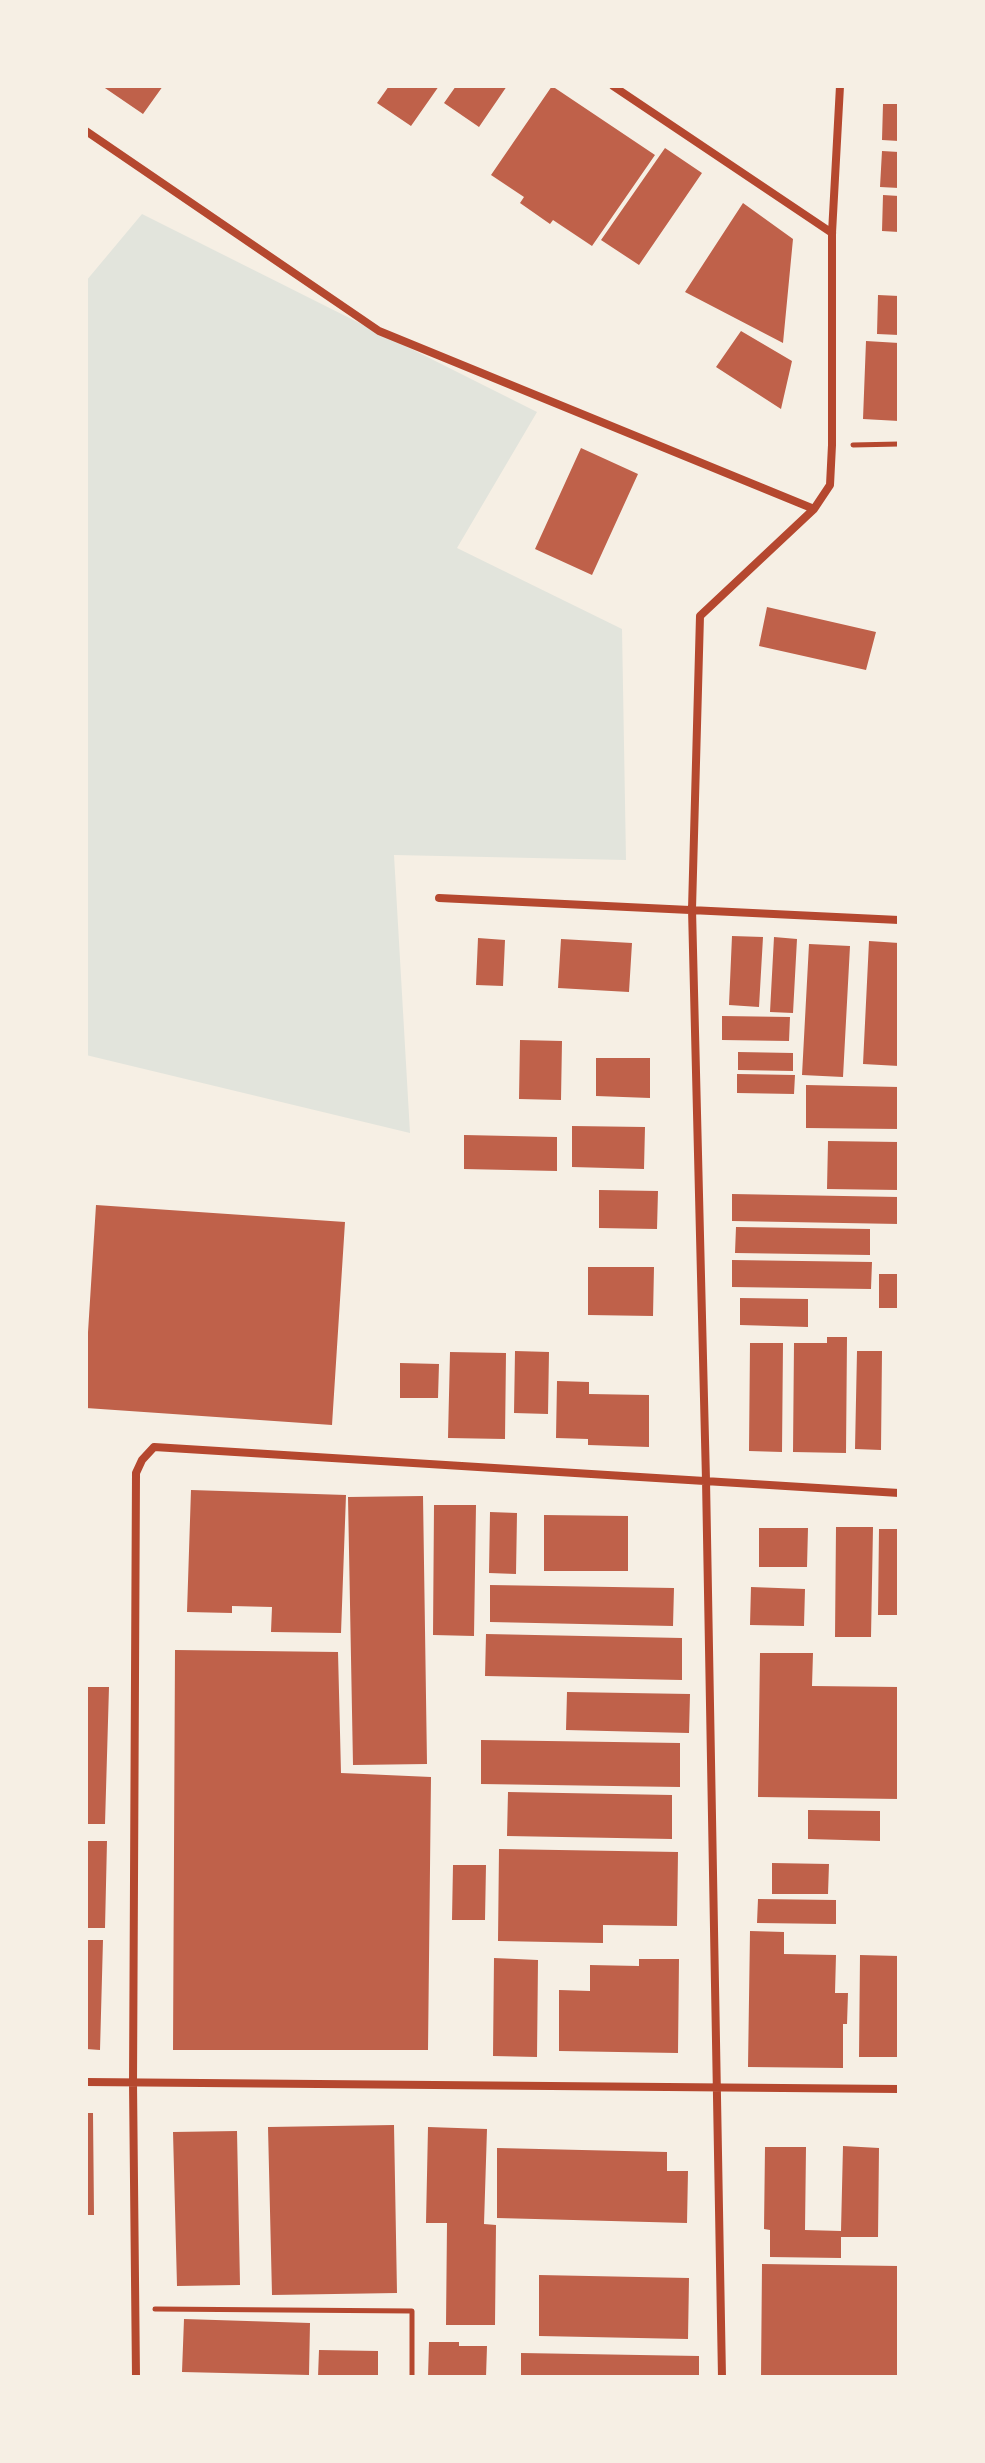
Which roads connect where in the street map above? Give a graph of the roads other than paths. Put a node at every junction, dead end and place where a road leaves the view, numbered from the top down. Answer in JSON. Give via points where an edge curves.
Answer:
{"nodes":[{"id":1,"x":613,"y":86,"type":"edge"},
{"id":2,"x":840,"y":86,"type":"edge"},
{"id":3,"x":86,"y":131,"type":"edge"},
{"id":4,"x":832,"y":233,"type":"junction"},
{"id":5,"x":814,"y":509,"type":"junction"},
{"id":6,"x":439,"y":898,"type":"dead end"},
{"id":7,"x":692,"y":909,"type":"junction"},
{"id":8,"x":899,"y":920,"type":"edge"},
{"id":9,"x":706,"y":1480,"type":"junction"},
{"id":10,"x":899,"y":1493,"type":"edge"},
{"id":11,"x":86,"y":2082,"type":"edge"},
{"id":12,"x":133,"y":2083,"type":"junction"},
{"id":13,"x":716,"y":2087,"type":"junction"},
{"id":14,"x":899,"y":2089,"type":"edge"},
{"id":15,"x":136,"y":2377,"type":"edge"},
{"id":16,"x":722,"y":2377,"type":"edge"}],
"edges":[{"from":1,"to":4,"type":"street"},
{"from":2,"to":4,"type":"street"},
{"from":3,"to":5,"type":"street","via":[[379,331]]},
{"from":4,"to":5,"type":"street","via":[[830,485]]},
{"from":5,"to":7,"type":"street","via":[[700,616]]},
{"from":6,"to":7,"type":"street"},
{"from":7,"to":8,"type":"street"},
{"from":7,"to":9,"type":"street"},
{"from":9,"to":10,"type":"street"},
{"from":9,"to":12,"type":"street","via":[[154,1447],[136,1473]]},
{"from":9,"to":13,"type":"street"},
{"from":11,"to":12,"type":"street"},
{"from":12,"to":13,"type":"street"},
{"from":12,"to":15,"type":"street"},
{"from":13,"to":14,"type":"street"},
{"from":13,"to":16,"type":"street"}]}
